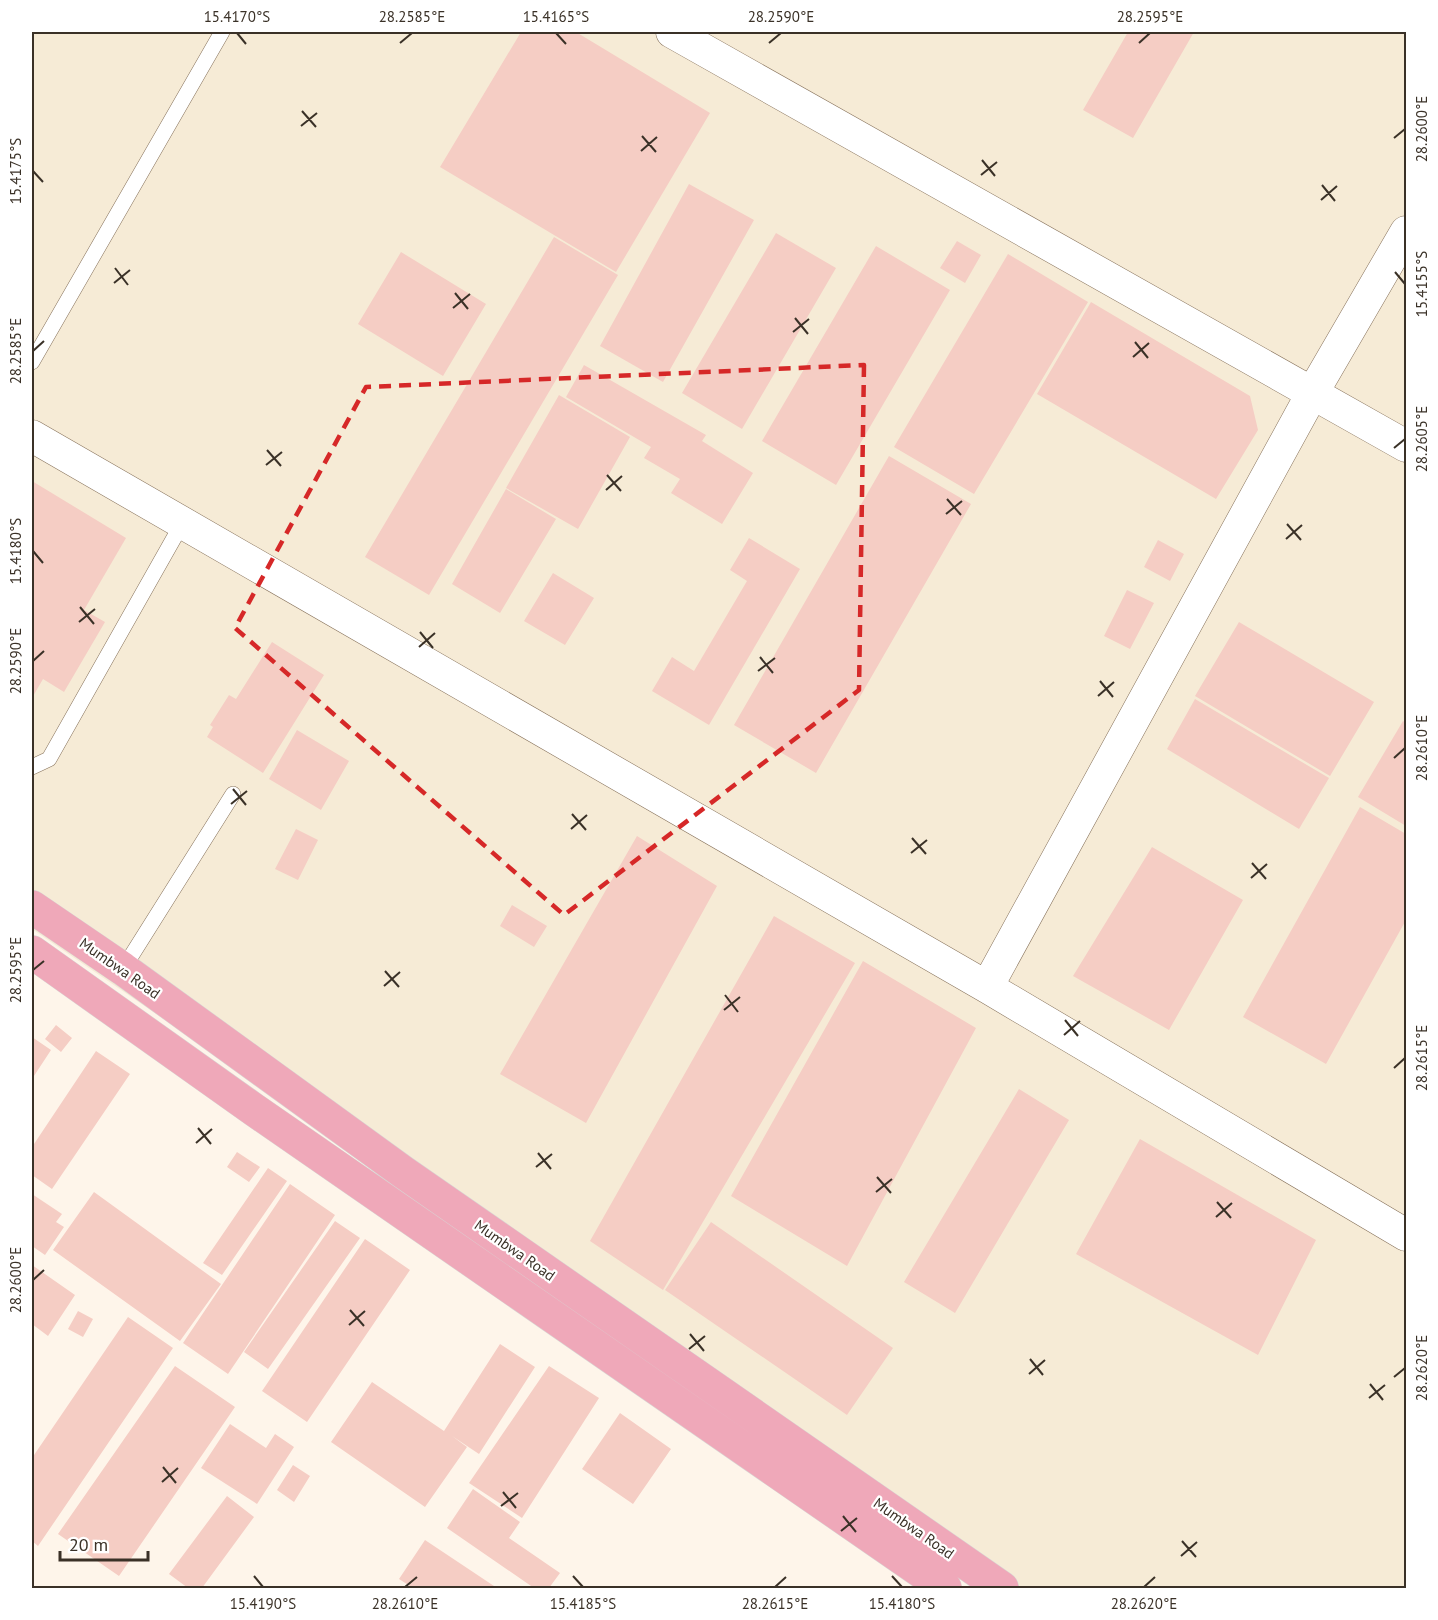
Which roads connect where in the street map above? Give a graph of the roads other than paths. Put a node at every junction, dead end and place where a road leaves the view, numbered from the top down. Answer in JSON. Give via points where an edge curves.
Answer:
{"nodes":[{"id":1,"x":222,"y":32,"type":"edge"},
{"id":2,"x":672,"y":32,"type":"edge"},
{"id":3,"x":1407,"y":232,"type":"edge"},
{"id":4,"x":32,"y":363,"type":"edge"},
{"id":5,"x":1313,"y":392,"type":"junction"},
{"id":6,"x":32,"y":436,"type":"edge"},
{"id":7,"x":1407,"y":446,"type":"edge"},
{"id":8,"x":183,"y":522,"type":"junction"},
{"id":9,"x":32,"y":767,"type":"edge"},
{"id":10,"x":233,"y":794,"type":"dead end"},
{"id":11,"x":32,"y":907,"type":"edge"},
{"id":12,"x":32,"y":952,"type":"edge"},
{"id":13,"x":123,"y":969,"type":"junction"},
{"id":14,"x":987,"y":987,"type":"junction"},
{"id":15,"x":1407,"y":1235,"type":"edge"},
{"id":16,"x":945,"y":1588,"type":"edge"},
{"id":17,"x":1002,"y":1588,"type":"edge"}],
"edges":[{"from":1,"to":4,"type":"lane"},
{"from":2,"to":5,"type":"street"},
{"from":3,"to":5,"type":"street"},
{"from":5,"to":7,"type":"street"},
{"from":5,"to":14,"type":"street"},
{"from":6,"to":8,"type":"street"},
{"from":8,"to":9,"type":"lane","via":[[49,759]]},
{"from":8,"to":14,"type":"street"},
{"from":10,"to":13,"type":"lane"},
{"from":11,"to":13,"type":"main road","name":"Mumbwa Road"},
{"from":12,"to":16,"type":"main road","via":[[262,1116]]},
{"from":13,"to":17,"type":"main road","name":"Mumbwa Road","via":[[403,1172]]},
{"from":14,"to":15,"type":"street"}]}
